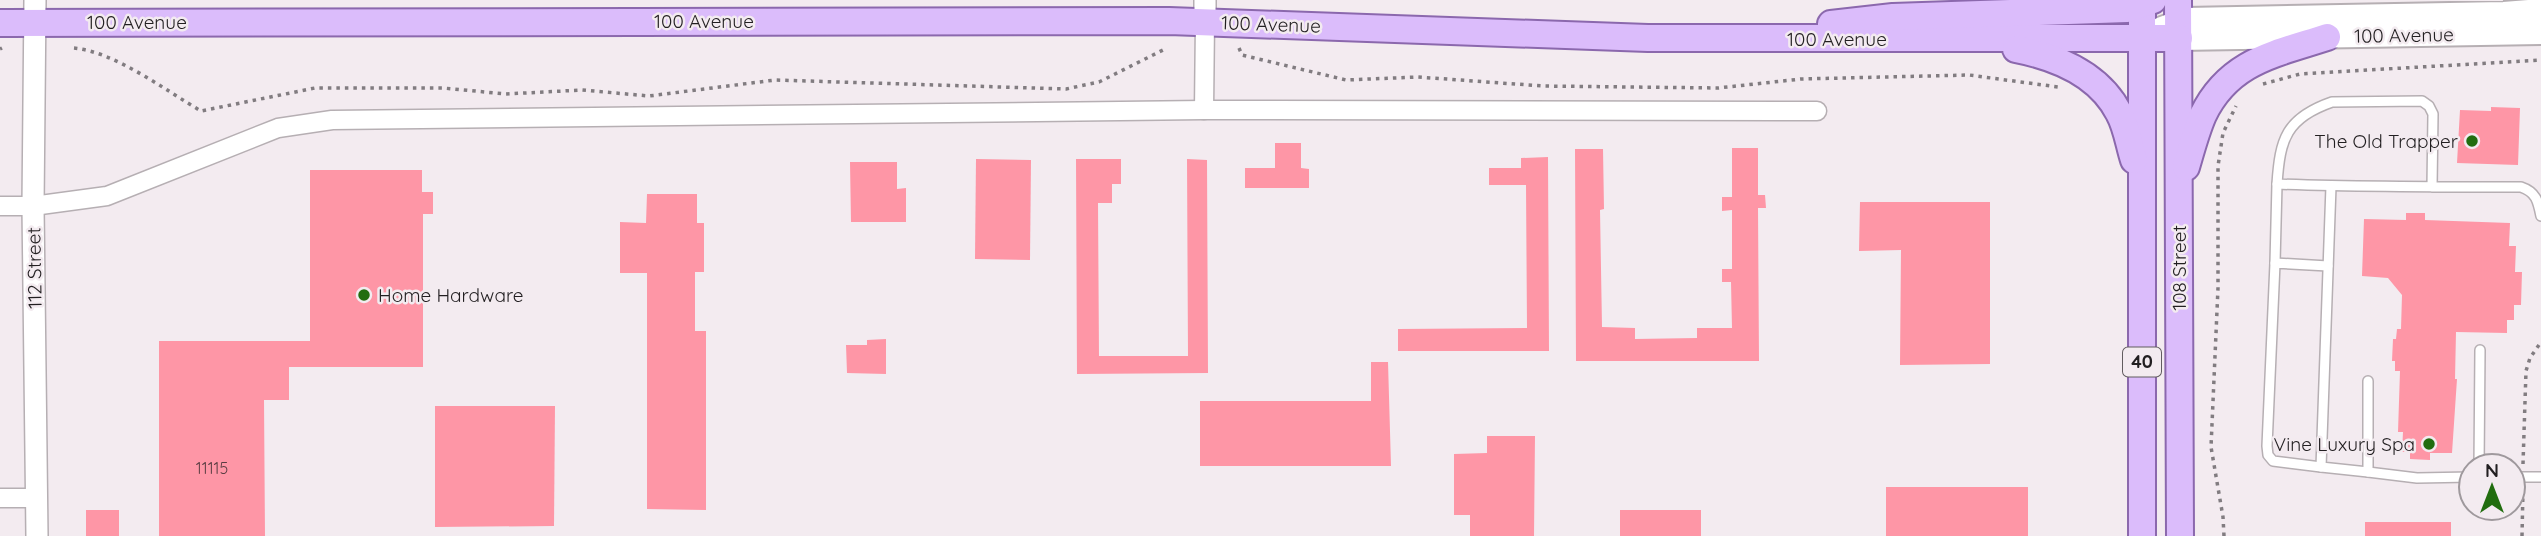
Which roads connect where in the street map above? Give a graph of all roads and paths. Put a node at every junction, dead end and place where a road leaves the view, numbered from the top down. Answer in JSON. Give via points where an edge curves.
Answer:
{"nodes":[{"id":1,"x":2146,"y":2,"type":"edge"},
{"id":2,"x":1205,"y":10,"type":"edge"},
{"id":3,"x":35,"y":11,"type":"edge"},
{"id":4,"x":2541,"y":11,"type":"edge"},
{"id":5,"x":2179,"y":20,"type":"edge"},
{"id":6,"x":2541,"y":32,"type":"edge"},
{"id":7,"x":2327,"y":37,"type":"junction"},
{"id":8,"x":1648,"y":38,"type":"junction"},
{"id":9,"x":1960,"y":39,"type":"junction"},
{"id":10,"x":2142,"y":39,"type":"junction"},
{"id":11,"x":1,"y":40,"type":"edge"},
{"id":12,"x":74,"y":48,"type":"dead end"},
{"id":13,"x":1239,"y":48,"type":"dead end"},
{"id":14,"x":1163,"y":50,"type":"dead end"},
{"id":15,"x":2541,"y":60,"type":"edge"},
{"id":16,"x":2234,"y":86,"type":"junction"},
{"id":17,"x":2067,"y":88,"type":"dead end"},
{"id":18,"x":1204,"y":110,"type":"junction"},
{"id":19,"x":1817,"y":111,"type":"dead end"},
{"id":20,"x":2277,"y":184,"type":"junction"},
{"id":21,"x":2331,"y":186,"type":"junction"},
{"id":22,"x":2432,"y":187,"type":"junction"},
{"id":23,"x":2142,"y":188,"type":"junction"},
{"id":24,"x":2179,"y":188,"type":"junction"},
{"id":25,"x":0,"y":206,"type":"edge"},
{"id":26,"x":33,"y":206,"type":"junction"},
{"id":27,"x":2541,"y":216,"type":"edge"},
{"id":28,"x":2275,"y":263,"type":"junction"},
{"id":29,"x":2328,"y":266,"type":"junction"},
{"id":30,"x":2541,"y":342,"type":"edge"},
{"id":31,"x":2480,"y":350,"type":"dead end"},
{"id":32,"x":2368,"y":381,"type":"dead end"},
{"id":33,"x":2479,"y":452,"type":"edge"},
{"id":34,"x":2520,"y":452,"type":"edge"},
{"id":35,"x":2321,"y":467,"type":"junction"},
{"id":36,"x":2368,"y":472,"type":"junction"},
{"id":37,"x":2457,"y":477,"type":"edge"},
{"id":38,"x":0,"y":498,"type":"edge"},
{"id":39,"x":37,"y":498,"type":"junction"},
{"id":40,"x":37,"y":536,"type":"edge"},
{"id":41,"x":2142,"y":536,"type":"edge"},
{"id":42,"x":2180,"y":536,"type":"edge"},
{"id":43,"x":2224,"y":536,"type":"edge"}],
"edges":[{"from":1,"to":8,"type":"main road","via":[[2127,9],[1893,18]]},
{"from":1,"to":10,"type":"main road","name":"108 Street","number":"40"},
{"from":2,"to":3,"type":"main road","name":"100 Avenue"},
{"from":2,"to":8,"type":"main road","name":"100 Avenue"},
{"from":2,"to":18,"type":"street"},
{"from":3,"to":11,"type":"main road","name":"100 Avenue"},
{"from":3,"to":26,"type":"street","name":"112 Street"},
{"from":4,"to":5,"type":"main road"},
{"from":5,"to":7,"type":"main road","name":"100 Avenue"},
{"from":5,"to":10,"type":"main road","name":"100 Avenue"},
{"from":5,"to":24,"type":"main road","name":"108 Street","number":"40"},
{"from":6,"to":7,"type":"main road","name":"100 Avenue"},
{"from":7,"to":16,"type":"main road","via":[[2251,63]]},
{"from":8,"to":9,"type":"main road","name":"100 Avenue"},
{"from":9,"to":10,"type":"main road","name":"100 Avenue"},
{"from":9,"to":23,"type":"main road","via":[[2046,55],[2089,77],[2120,114]]},
{"from":10,"to":23,"type":"main road","name":"108 Street","number":"40"},
{"from":12,"to":14,"type":"path","via":[[94,50],[113,59],[201,111],[315,88],[443,88],[506,94],[582,90],[649,96],[775,80],[1066,89],[1099,82]]},
{"from":13,"to":17,"type":"path","via":[[1242,55],[1346,80],[1418,77],[1543,86],[1718,88],[1801,79],[1969,75]]},
{"from":15,"to":16,"type":"path","via":[[2300,74]]},
{"from":16,"to":24,"type":"main road","via":[[2203,117]]},
{"from":16,"to":43,"type":"path","via":[[2217,166],[2218,288],[2211,447]]},
{"from":18,"to":19,"type":"street"},
{"from":18,"to":26,"type":"street","via":[[332,120],[278,128],[107,196]]},
{"from":20,"to":21,"type":"lane"},
{"from":20,"to":22,"type":"lane","via":[[2283,141],[2291,125],[2304,115],[2333,102],[2422,101],[2434,114]]},
{"from":20,"to":28,"type":"lane"},
{"from":21,"to":22,"type":"lane"},
{"from":21,"to":29,"type":"lane"},
{"from":22,"to":27,"type":"lane","via":[[2521,187],[2538,199]]},
{"from":23,"to":41,"type":"main road","name":"108 Street","number":"40"},
{"from":24,"to":42,"type":"main road","name":"108 Street","number":"40"},
{"from":25,"to":26,"type":"street"},
{"from":26,"to":39,"type":"street","name":"112 Street"},
{"from":28,"to":29,"type":"lane"},
{"from":28,"to":35,"type":"lane","via":[[2268,455],[2282,464]]},
{"from":29,"to":35,"type":"lane"},
{"from":30,"to":34,"type":"path","via":[[2526,371]]},
{"from":31,"to":33,"type":"lane"},
{"from":32,"to":36,"type":"lane"},
{"from":35,"to":36,"type":"lane"},
{"from":36,"to":37,"type":"lane"},
{"from":38,"to":39,"type":"street"},
{"from":39,"to":40,"type":"street","name":"112 Street"}]}
